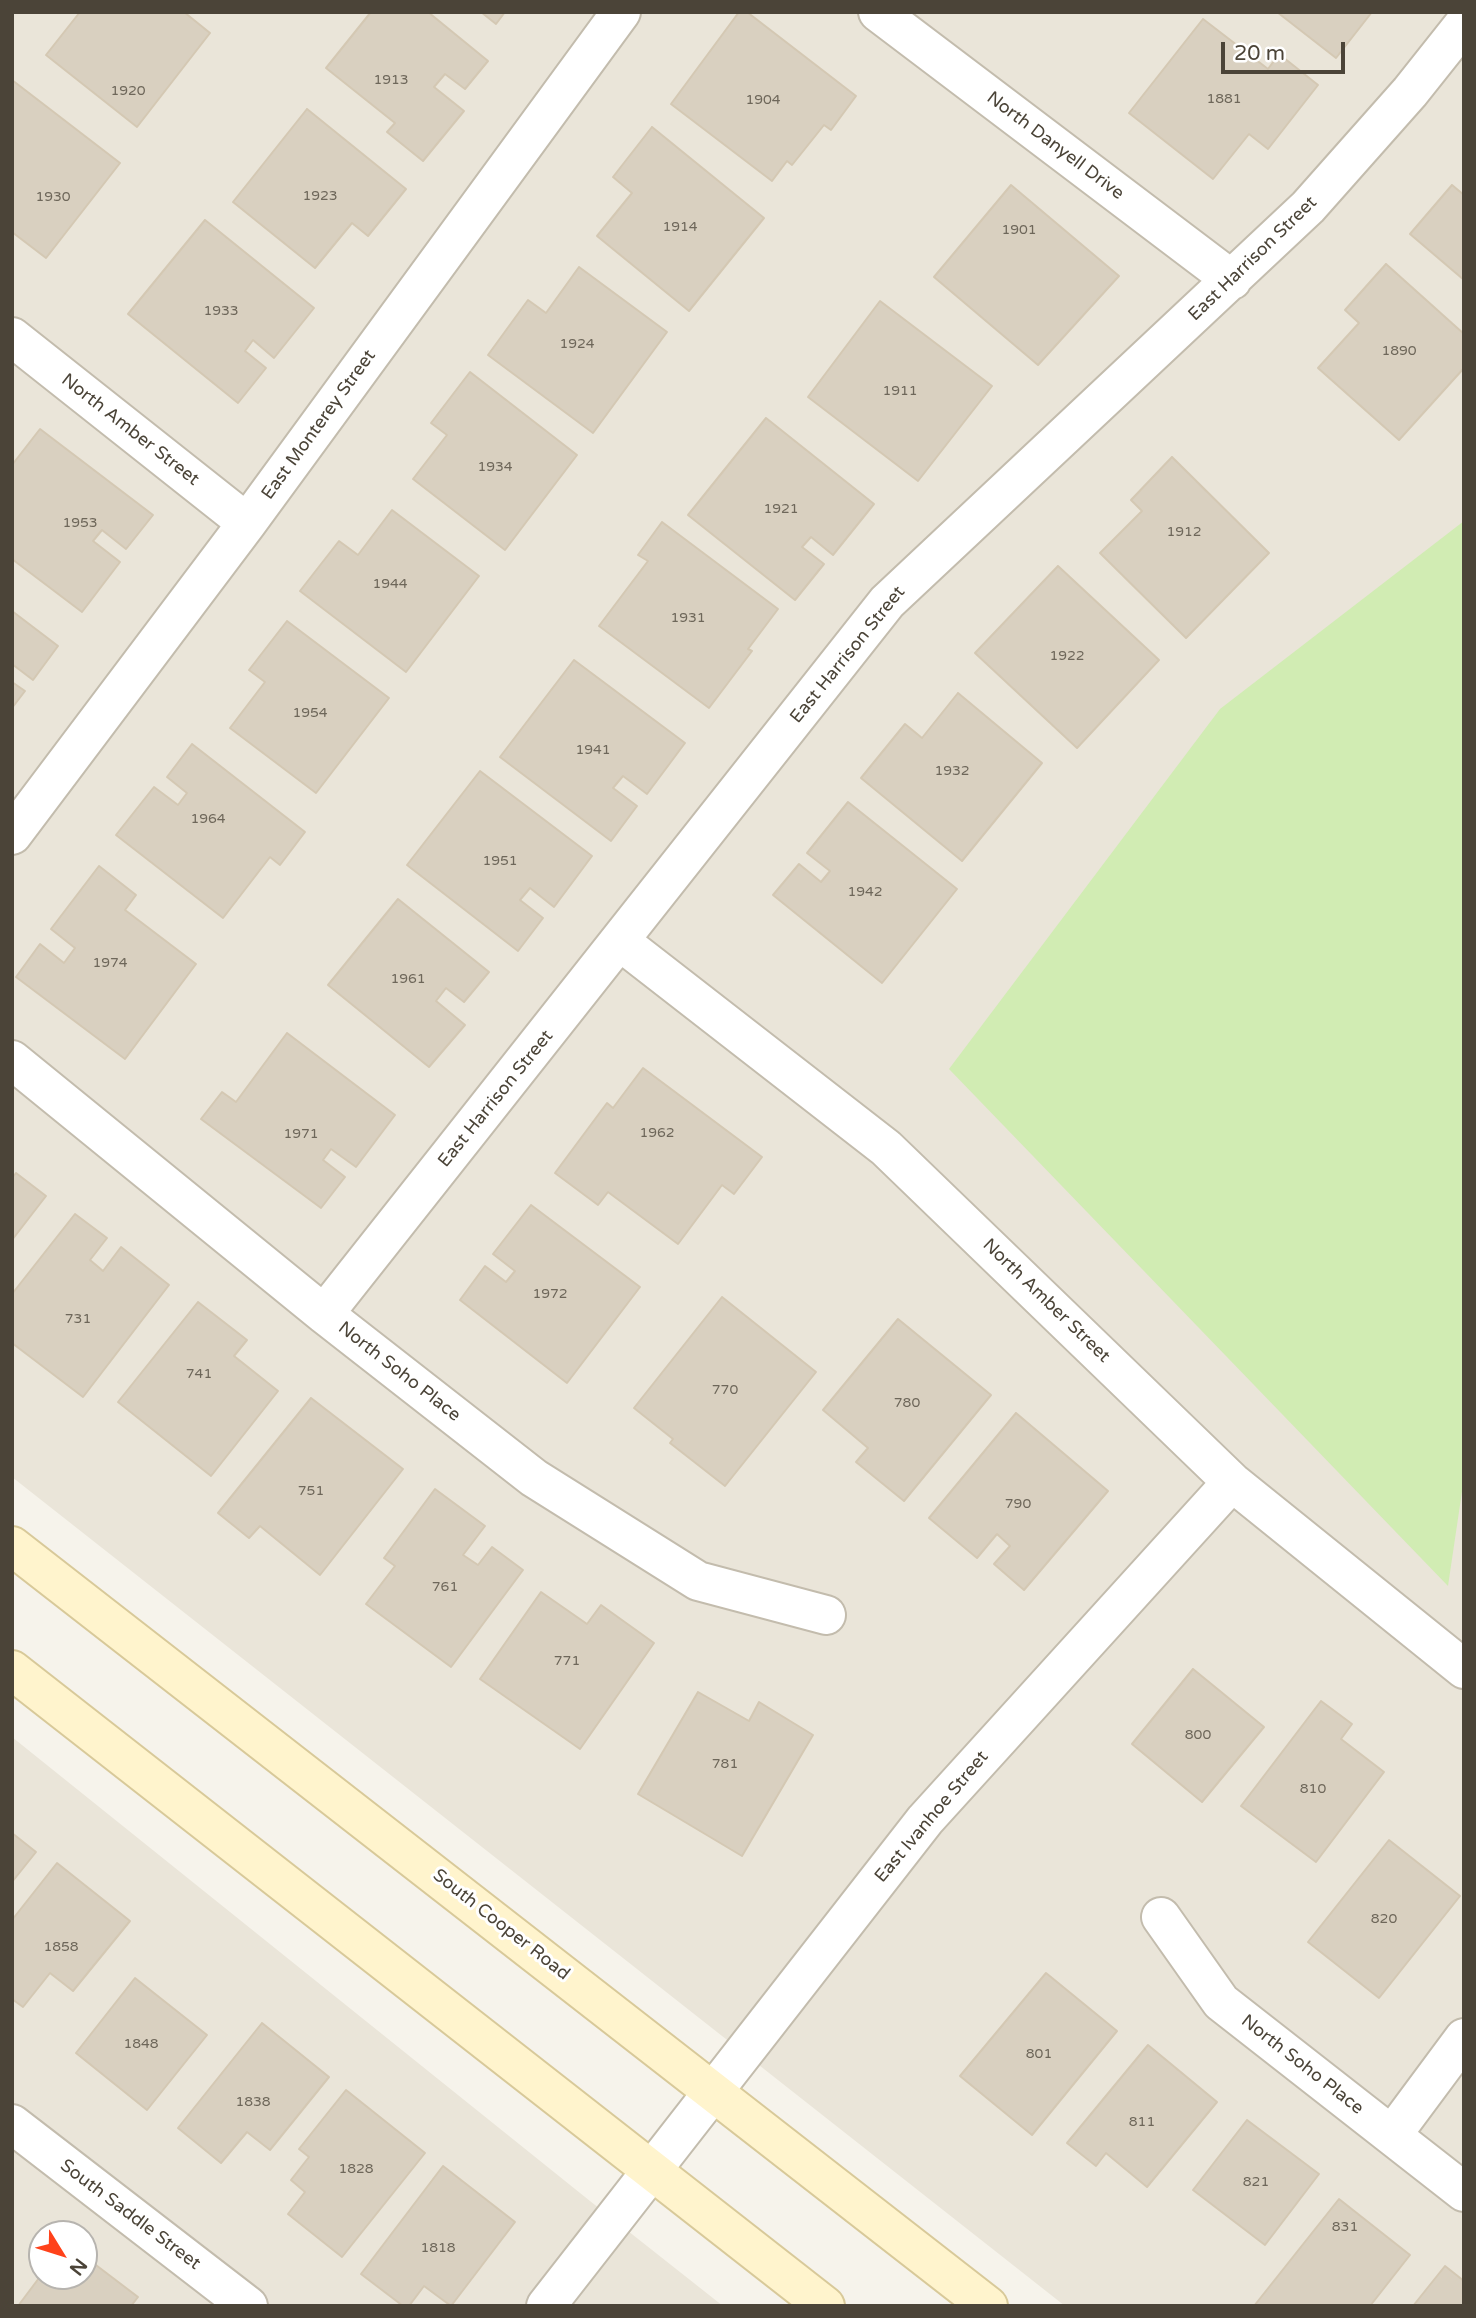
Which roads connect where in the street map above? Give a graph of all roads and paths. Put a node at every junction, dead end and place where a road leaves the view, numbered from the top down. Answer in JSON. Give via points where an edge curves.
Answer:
{"nodes":[{"id":1,"x":621,"y":12,"type":"edge"},
{"id":2,"x":878,"y":12,"type":"edge"},
{"id":3,"x":1464,"y":24,"type":"edge"},
{"id":4,"x":1232,"y":280,"type":"junction"},
{"id":5,"x":12,"y":337,"type":"edge"},
{"id":6,"x":247,"y":523,"type":"junction"},
{"id":7,"x":12,"y":835,"type":"edge"},
{"id":8,"x":621,"y":942,"type":"junction"},
{"id":9,"x":12,"y":1060,"type":"edge"},
{"id":10,"x":324,"y":1314,"type":"junction"},
{"id":11,"x":1232,"y":1482,"type":"junction"},
{"id":12,"x":12,"y":1546,"type":"edge"},
{"id":13,"x":827,"y":1615,"type":"dead end"},
{"id":14,"x":1464,"y":1669,"type":"edge"},
{"id":15,"x":12,"y":1670,"type":"edge"},
{"id":16,"x":1161,"y":1917,"type":"dead end"},
{"id":17,"x":1464,"y":2038,"type":"edge"},
{"id":18,"x":715,"y":2090,"type":"junction"},
{"id":19,"x":1392,"y":2135,"type":"junction"},
{"id":20,"x":17,"y":2139,"type":"edge"},
{"id":21,"x":652,"y":2171,"type":"junction"},
{"id":22,"x":1464,"y":2192,"type":"edge"},
{"id":23,"x":248,"y":2306,"type":"edge"},
{"id":24,"x":545,"y":2306,"type":"edge"},
{"id":25,"x":825,"y":2306,"type":"edge"},
{"id":26,"x":988,"y":2306,"type":"edge"}],
"edges":[{"from":1,"to":6,"type":"street","name":"East Monterey Street"},
{"from":2,"to":4,"type":"street","name":"North Danyell Drive"},
{"from":3,"to":4,"type":"street","name":"East Harrison Street","via":[[1308,207]]},
{"from":4,"to":8,"type":"street","name":"East Harrison Street","via":[[887,602]]},
{"from":5,"to":6,"type":"street","name":"North Amber Street"},
{"from":6,"to":7,"type":"street","name":"East Monterey Street"},
{"from":8,"to":10,"type":"street","name":"East Harrison Street"},
{"from":8,"to":11,"type":"street","name":"North Amber Street","via":[[886,1148]]},
{"from":9,"to":10,"type":"street","name":"North Soho Place"},
{"from":10,"to":13,"type":"street","name":"North Soho Place","via":[[534,1478],[698,1581]]},
{"from":11,"to":14,"type":"street","name":"North Amber Street"},
{"from":11,"to":18,"type":"street","name":"East Ivanhoe Street","via":[[925,1820]]},
{"from":12,"to":18,"type":"main road","name":"South Cooper Road"},
{"from":15,"to":21,"type":"main road"},
{"from":16,"to":19,"type":"street","name":"North Soho Place","via":[[1221,2002]]},
{"from":17,"to":19,"type":"street"},
{"from":18,"to":21,"type":"street","name":"East Ivanhoe Street"},
{"from":18,"to":26,"type":"main road","name":"South Cooper Road"},
{"from":19,"to":22,"type":"street","name":"North Soho Place"},
{"from":20,"to":23,"type":"street","name":"South Saddle Street"},
{"from":21,"to":24,"type":"street","name":"East Ivanhoe Street"},
{"from":21,"to":25,"type":"main road"}]}
